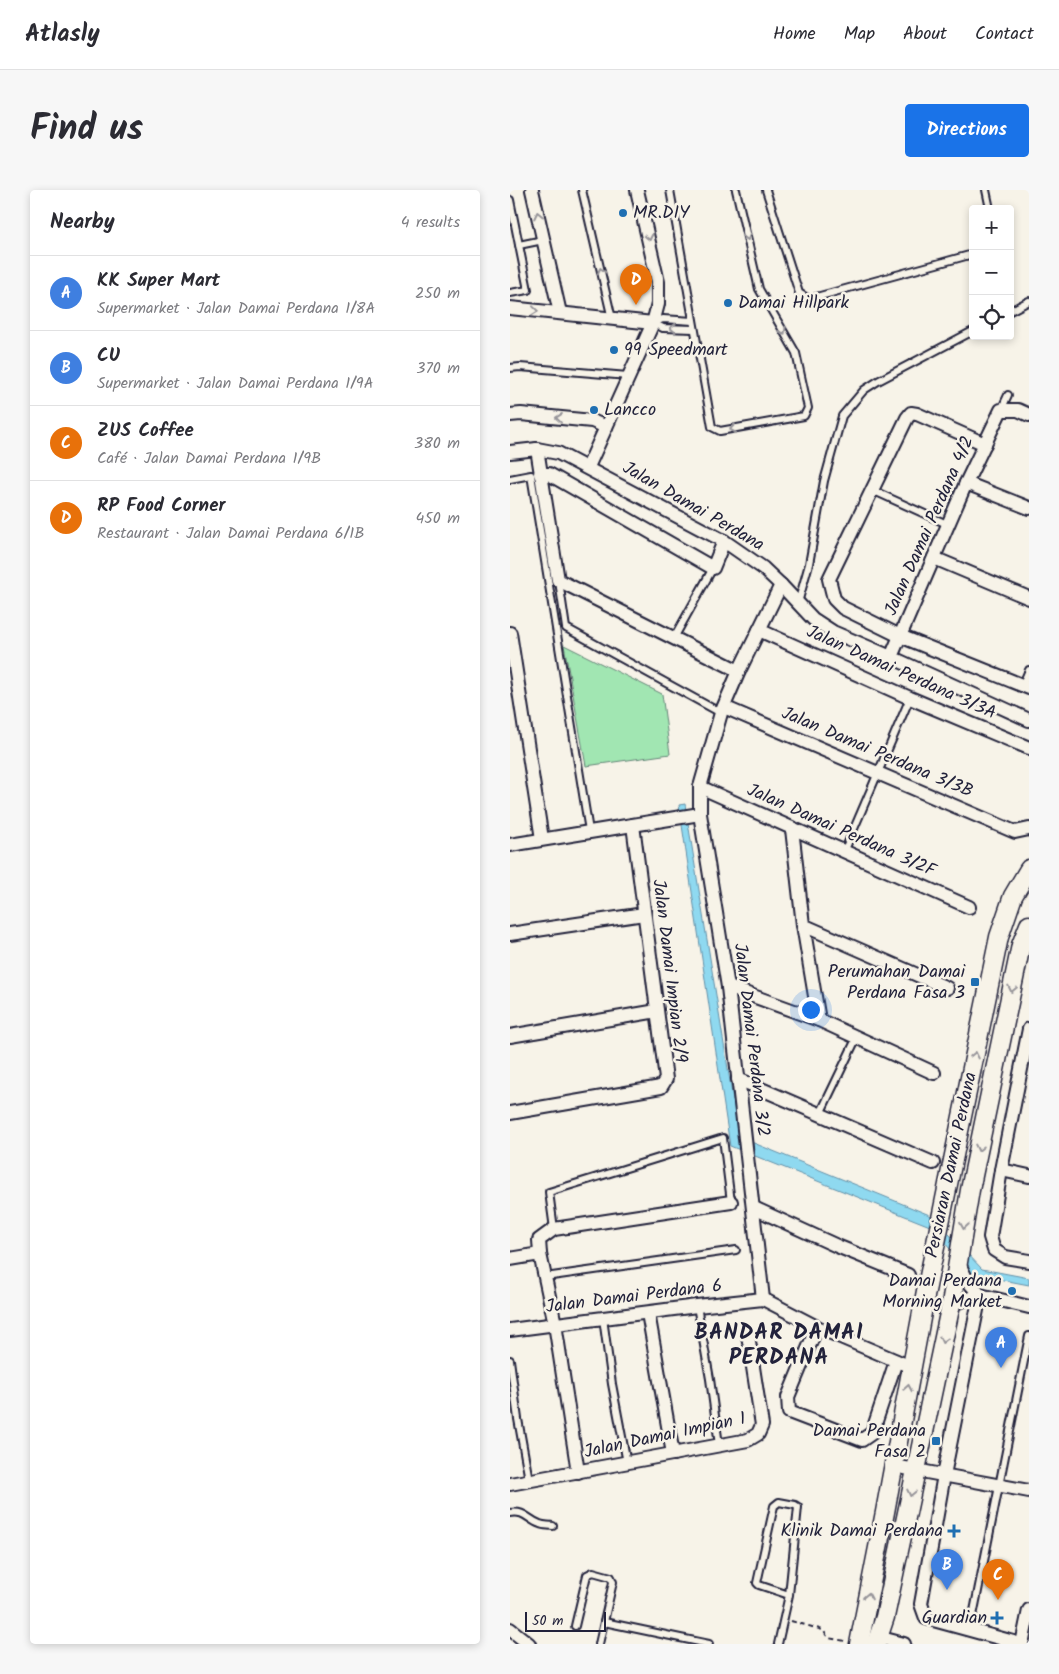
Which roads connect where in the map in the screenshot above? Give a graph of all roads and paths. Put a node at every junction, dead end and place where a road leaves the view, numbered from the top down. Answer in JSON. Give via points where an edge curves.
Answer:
{"nodes":[{"id":1,"x":532,"y":190,"type":"edge"},
{"id":2,"x":582,"y":190,"type":"edge"},
{"id":3,"x":638,"y":190,"type":"edge"},
{"id":4,"x":670,"y":190,"type":"edge"},
{"id":5,"x":736,"y":190,"type":"edge"},
{"id":6,"x":766,"y":190,"type":"edge"},
{"id":7,"x":986,"y":190,"type":"edge"},
{"id":8,"x":510,"y":200,"type":"edge"},
{"id":9,"x":989,"y":205,"type":"edge"},
{"id":10,"x":543,"y":240,"type":"junction"},
{"id":11,"x":519,"y":245,"type":"junction"},
{"id":12,"x":969,"y":255,"type":"edge"},
{"id":13,"x":510,"y":293,"type":"edge"},
{"id":14,"x":1029,"y":301,"type":"edge"},
{"id":15,"x":510,"y":308,"type":"edge"},
{"id":16,"x":1014,"y":309,"type":"edge"},
{"id":17,"x":560,"y":313,"type":"junction"},
{"id":18,"x":612,"y":319,"type":"junction"},
{"id":19,"x":693,"y":321,"type":"junction"},
{"id":20,"x":653,"y":323,"type":"junction"},
{"id":21,"x":694,"y":329,"type":"junction"},
{"id":22,"x":969,"y":333,"type":"edge"},
{"id":23,"x":510,"y":368,"type":"edge"},
{"id":24,"x":628,"y":376,"type":"junction"},
{"id":25,"x":1008,"y":395,"type":"dead end"},
{"id":26,"x":1001,"y":410,"type":"junction"},
{"id":27,"x":510,"y":415,"type":"edge"},
{"id":28,"x":1029,"y":415,"type":"edge"},
{"id":29,"x":606,"y":427,"type":"junction"},
{"id":30,"x":985,"y":444,"type":"junction"},
{"id":31,"x":537,"y":449,"type":"junction"},
{"id":32,"x":510,"y":452,"type":"edge"},
{"id":33,"x":588,"y":467,"type":"junction"},
{"id":34,"x":540,"y":474,"type":"junction"},
{"id":35,"x":510,"y":479,"type":"edge"},
{"id":36,"x":966,"y":483,"type":"junction"},
{"id":37,"x":872,"y":490,"type":"junction"},
{"id":38,"x":1029,"y":508,"type":"edge"},
{"id":39,"x":949,"y":525,"type":"junction"},
{"id":40,"x":724,"y":541,"type":"junction"},
{"id":41,"x":934,"y":558,"type":"junction"},
{"id":42,"x":713,"y":568,"type":"junction"},
{"id":43,"x":558,"y":580,"type":"junction"},
{"id":44,"x":782,"y":585,"type":"junction"},
{"id":45,"x":1029,"y":598,"type":"edge"},
{"id":46,"x":798,"y":603,"type":"junction"},
{"id":47,"x":759,"y":630,"type":"junction"},
{"id":48,"x":510,"y":634,"type":"edge"},
{"id":49,"x":900,"y":636,"type":"junction"},
{"id":50,"x":674,"y":638,"type":"junction"},
{"id":51,"x":891,"y":656,"type":"junction"},
{"id":52,"x":1029,"y":670,"type":"edge"},
{"id":53,"x":739,"y":671,"type":"junction"},
{"id":54,"x":1026,"y":687,"type":"edge"},
{"id":55,"x":910,"y":698,"type":"junction"},
{"id":56,"x":723,"y":710,"type":"junction"},
{"id":57,"x":1029,"y":720,"type":"edge"},
{"id":58,"x":1029,"y":748,"type":"edge"},
{"id":59,"x":878,"y":773,"type":"junction"},
{"id":60,"x":700,"y":787,"type":"junction"},
{"id":61,"x":688,"y":815,"type":"junction"},
{"id":62,"x":633,"y":825,"type":"junction"},
{"id":63,"x":792,"y":829,"type":"junction"},
{"id":64,"x":1029,"y":829,"type":"edge"},
{"id":65,"x":588,"y":831,"type":"junction"},
{"id":66,"x":542,"y":839,"type":"junction"},
{"id":67,"x":510,"y":845,"type":"edge"},
{"id":68,"x":844,"y":852,"type":"junction"},
{"id":69,"x":1029,"y":869,"type":"edge"},
{"id":70,"x":969,"y":907,"type":"dead end"},
{"id":71,"x":644,"y":914,"type":"junction"},
{"id":72,"x":803,"y":925,"type":"junction"},
{"id":73,"x":1029,"y":925,"type":"edge"},
{"id":74,"x":510,"y":934,"type":"edge"},
{"id":75,"x":728,"y":987,"type":"junction"},
{"id":76,"x":947,"y":988,"type":"dead end"},
{"id":77,"x":657,"y":1011,"type":"junction"},
{"id":78,"x":819,"y":1020,"type":"junction"},
{"id":79,"x":1029,"y":1029,"type":"edge"},
{"id":80,"x":510,"y":1036,"type":"edge"},
{"id":81,"x":857,"y":1037,"type":"junction"},
{"id":82,"x":934,"y":1073,"type":"dead end"},
{"id":83,"x":738,"y":1079,"type":"junction"},
{"id":84,"x":510,"y":1113,"type":"edge"},
{"id":85,"x":820,"y":1114,"type":"junction"},
{"id":86,"x":933,"y":1163,"type":"dead end"},
{"id":87,"x":1001,"y":1170,"type":"junction"},
{"id":88,"x":1029,"y":1176,"type":"edge"},
{"id":89,"x":731,"y":1202,"type":"joint"},
{"id":90,"x":754,"y":1208,"type":"junction"},
{"id":91,"x":554,"y":1229,"type":"junction"},
{"id":92,"x":736,"y":1250,"type":"dead end"},
{"id":93,"x":540,"y":1254,"type":"junction"},
{"id":94,"x":510,"y":1259,"type":"edge"},
{"id":95,"x":958,"y":1262,"type":"junction"},
{"id":96,"x":1029,"y":1262,"type":"edge"},
{"id":97,"x":908,"y":1275,"type":"dead end"},
{"id":98,"x":545,"y":1277,"type":"junction"},
{"id":99,"x":980,"y":1295,"type":"junction"},
{"id":100,"x":763,"y":1299,"type":"junction"},
{"id":101,"x":951,"y":1304,"type":"junction"},
{"id":102,"x":698,"y":1306,"type":"junction"},
{"id":103,"x":1029,"y":1307,"type":"edge"},
{"id":104,"x":648,"y":1313,"type":"junction"},
{"id":105,"x":603,"y":1318,"type":"junction"},
{"id":106,"x":555,"y":1324,"type":"junction"},
{"id":107,"x":817,"y":1327,"type":"junction"},
{"id":108,"x":510,"y":1330,"type":"edge"},
{"id":109,"x":748,"y":1335,"type":"dead end"},
{"id":110,"x":1029,"y":1336,"type":"edge"},
{"id":111,"x":510,"y":1360,"type":"edge"},
{"id":112,"x":904,"y":1364,"type":"junction"},
{"id":113,"x":719,"y":1445,"type":"junction"},
{"id":114,"x":673,"y":1454,"type":"junction"},
{"id":115,"x":627,"y":1463,"type":"junction"},
{"id":116,"x":894,"y":1466,"type":"junction"},
{"id":117,"x":916,"y":1469,"type":"junction"},
{"id":118,"x":578,"y":1472,"type":"junction"},
{"id":119,"x":944,"y":1475,"type":"junction"},
{"id":120,"x":530,"y":1480,"type":"junction"},
{"id":121,"x":510,"y":1484,"type":"edge"},
{"id":122,"x":999,"y":1485,"type":"junction"},
{"id":123,"x":1029,"y":1491,"type":"edge"},
{"id":124,"x":510,"y":1513,"type":"edge"},
{"id":125,"x":553,"y":1526,"type":"dead end"},
{"id":126,"x":789,"y":1594,"type":"junction"},
{"id":127,"x":1029,"y":1610,"type":"edge"},
{"id":128,"x":784,"y":1619,"type":"junction"},
{"id":129,"x":604,"y":1622,"type":"junction"},
{"id":130,"x":576,"y":1626,"type":"dead end"},
{"id":131,"x":510,"y":1629,"type":"edge"},
{"id":132,"x":970,"y":1631,"type":"junction"},
{"id":133,"x":882,"y":1642,"type":"edge"},
{"id":134,"x":529,"y":1644,"type":"edge"},
{"id":135,"x":599,"y":1644,"type":"edge"},
{"id":136,"x":709,"y":1644,"type":"edge"},
{"id":137,"x":778,"y":1644,"type":"edge"},
{"id":138,"x":859,"y":1644,"type":"edge"},
{"id":139,"x":904,"y":1644,"type":"edge"},
{"id":140,"x":1022,"y":1644,"type":"edge"}],
"edges":[{"from":10,"to":1,"type":"street","one_way":true},
{"from":18,"to":2,"type":"lane","one_way":true},
{"from":3,"to":20,"type":"street","one_way":true,"via":[[658,282],[658,304]]},
{"from":4,"to":19,"type":"lane"},
{"from":5,"to":21,"type":"lane","one_way":true,"via":[[759,289],[796,353],[808,408],[804,416],[720,431],[712,427]]},
{"from":6,"to":12,"type":"lane","via":[[799,293],[809,299]]},
{"from":7,"to":9,"type":"lane"},
{"from":8,"to":11,"type":"lane"},
{"from":10,"to":11,"type":"lane"},
{"from":10,"to":17,"type":"street"},
{"from":11,"to":13,"type":"lane","via":[[528,290]]},
{"from":14,"to":16,"type":"lane"},
{"from":15,"to":17,"type":"street","one_way":true},
{"from":17,"to":18,"type":"street"},
{"from":18,"to":20,"type":"street"},
{"from":19,"to":20,"type":"lane","via":[[663,319]]},
{"from":19,"to":21,"type":"lane"},
{"from":21,"to":20,"type":"lane","one_way":true,"via":[[663,328]]},
{"from":20,"to":24,"type":"street"},
{"from":22,"to":46,"type":"lane","via":[[864,390],[842,416],[824,481],[809,564]]},
{"from":23,"to":24,"type":"lane"},
{"from":24,"to":29,"type":"street"},
{"from":25,"to":26,"type":"lane"},
{"from":26,"to":28,"type":"street","via":[[1018,410]]},
{"from":26,"to":30,"type":"street","name":"Jalan Damai Perdana 4/2"},
{"from":29,"to":27,"type":"street","one_way":true,"via":[[592,421]]},
{"from":29,"to":33,"type":"street"},
{"from":30,"to":36,"type":"street","name":"Jalan Damai Perdana 4/2"},
{"from":30,"to":37,"type":"street","via":[[911,413]]},
{"from":31,"to":32,"type":"street","name":"Jalan Damai Perdana"},
{"from":31,"to":33,"type":"street","name":"Jalan Damai Perdana","via":[[558,453]]},
{"from":31,"to":34,"type":"street"},
{"from":33,"to":40,"type":"street","name":"Jalan Damai Perdana"},
{"from":34,"to":42,"type":"street","via":[[549,474]]},
{"from":34,"to":43,"type":"street"},
{"from":35,"to":65,"type":"lane","via":[[531,475]]},
{"from":36,"to":38,"type":"street"},
{"from":36,"to":39,"type":"street","name":"Jalan Damai Perdana 4/2"},
{"from":37,"to":39,"type":"lane"},
{"from":37,"to":49,"type":"street","via":[[829,579],[834,600],[843,608]]},
{"from":39,"to":41,"type":"street","name":"Jalan Damai Perdana 4/2"},
{"from":40,"to":42,"type":"street"},
{"from":40,"to":44,"type":"street","name":"Jalan Damai Perdana"},
{"from":41,"to":45,"type":"street"},
{"from":41,"to":49,"type":"street","name":"Jalan Damai Perdana 4/2"},
{"from":42,"to":50,"type":"lane"},
{"from":43,"to":50,"type":"street"},
{"from":43,"to":56,"type":"lane","via":[[566,628]]},
{"from":44,"to":46,"type":"street","name":"Jalan Damai Perdana"},
{"from":44,"to":47,"type":"street","name":"Jalan Damai Perdana 3/2"},
{"from":46,"to":51,"type":"street","name":"Jalan Damai Perdana","via":[[828,630]]},
{"from":47,"to":53,"type":"street","name":"Jalan Damai Perdana 3/2"},
{"from":47,"to":55,"type":"street","name":"Jalan Damai Perdana 3/3A"},
{"from":48,"to":66,"type":"street"},
{"from":49,"to":51,"type":"street","name":"Jalan Damai Perdana 4/2"},
{"from":49,"to":54,"type":"street"},
{"from":50,"to":53,"type":"street"},
{"from":51,"to":57,"type":"street","name":"Jalan Damai Perdana"},
{"from":52,"to":54,"type":"lane"},
{"from":53,"to":56,"type":"street","name":"Jalan Damai Perdana 3/2"},
{"from":55,"to":58,"type":"street","name":"Jalan Damai Perdana 3/3A"},
{"from":55,"to":59,"type":"lane"},
{"from":56,"to":59,"type":"street","name":"Jalan Damai Perdana 3/3B"},
{"from":56,"to":60,"type":"street","name":"Jalan Damai Perdana 3/2"},
{"from":59,"to":64,"type":"street","name":"Jalan Damai Perdana 3/3B","via":[[1015,832]]},
{"from":59,"to":68,"type":"lane"},
{"from":60,"to":61,"type":"street","name":"Jalan Damai Perdana 3/2"},
{"from":60,"to":63,"type":"street","name":"Jalan Damai Perdana 3/2F"},
{"from":61,"to":62,"type":"street"},
{"from":61,"to":75,"type":"street","name":"Jalan Damai Perdana 3/2"},
{"from":62,"to":65,"type":"street"},
{"from":62,"to":71,"type":"street","name":"Jalan Damai Impian 2/9"},
{"from":63,"to":68,"type":"street","name":"Jalan Damai Perdana 3/2F"},
{"from":63,"to":72,"type":"street"},
{"from":65,"to":66,"type":"street"},
{"from":66,"to":67,"type":"street"},
{"from":68,"to":70,"type":"street","name":"Jalan Damai Perdana 3/2F"},
{"from":112,"to":69,"type":"main road","name":"Persiaran Damai Perdana","one_way":true,"via":[[928,1282],[999,937],[1013,896]]},
{"from":71,"to":74,"type":"street"},
{"from":71,"to":77,"type":"street","name":"Jalan Damai Impian 2/9"},
{"from":72,"to":76,"type":"street"},
{"from":72,"to":78,"type":"street"},
{"from":73,"to":95,"type":"main road","name":"Persiaran Damai Perdana","one_way":true,"via":[[1021,945],[1007,1011]]},
{"from":75,"to":78,"type":"street"},
{"from":75,"to":83,"type":"street","name":"Jalan Damai Perdana 3/2"},
{"from":77,"to":80,"type":"street"},
{"from":77,"to":84,"type":"street","name":"Jalan Damai Impian 2/9","via":[[666,1078],[661,1087]]},
{"from":78,"to":81,"type":"street"},
{"from":79,"to":87,"type":"street"},
{"from":81,"to":82,"type":"street"},
{"from":81,"to":85,"type":"lane"},
{"from":83,"to":85,"type":"street"},
{"from":83,"to":90,"type":"street","name":"Jalan Damai Perdana 3/2"},
{"from":85,"to":86,"type":"street"},
{"from":87,"to":88,"type":"street"},
{"from":87,"to":96,"type":"street","via":[[990,1237],[994,1250],[1005,1257]]},
{"from":89,"to":91,"type":"street"},
{"from":89,"to":91,"type":"lane","via":[[723,1138],[549,1192]]},
{"from":90,"to":97,"type":"street"},
{"from":90,"to":100,"type":"street","name":"Jalan Damai Perdana 3/2"},
{"from":91,"to":93,"type":"street","via":[[539,1240]]},
{"from":92,"to":98,"type":"lane"},
{"from":93,"to":94,"type":"street"},
{"from":93,"to":98,"type":"street"},
{"from":95,"to":99,"type":"street"},
{"from":95,"to":101,"type":"main road","name":"Persiaran Damai Perdana"},
{"from":98,"to":106,"type":"street"},
{"from":99,"to":101,"type":"street"},
{"from":99,"to":103,"type":"street"},
{"from":99,"to":119,"type":"street"},
{"from":100,"to":102,"type":"street","name":"Jalan Damai Perdana 6"},
{"from":100,"to":107,"type":"street"},
{"from":101,"to":117,"type":"main road","name":"Persiaran Damai Perdana","one_way":true},
{"from":102,"to":104,"type":"street","name":"Jalan Damai Perdana 6"},
{"from":102,"to":113,"type":"lane"},
{"from":104,"to":105,"type":"street","name":"Jalan Damai Perdana 6"},
{"from":104,"to":114,"type":"street"},
{"from":105,"to":106,"type":"street","name":"Jalan Damai Perdana 6"},
{"from":105,"to":115,"type":"lane"},
{"from":106,"to":108,"type":"street","name":"Jalan Damai Perdana 6"},
{"from":106,"to":118,"type":"street"},
{"from":107,"to":112,"type":"street"},
{"from":107,"to":112,"type":"street","via":[[788,1397],[789,1412],[862,1440],[872,1433]]},
{"from":109,"to":113,"type":"street","name":"Jalan Damai Impian 1","via":[[762,1425],[758,1434],[748,1440]]},
{"from":110,"to":122,"type":"lane"},
{"from":111,"to":120,"type":"lane"},
{"from":116,"to":112,"type":"main road","name":"Persiaran Damai Perdana","one_way":true},
{"from":113,"to":114,"type":"street","name":"Jalan Damai Impian 1"},
{"from":114,"to":115,"type":"street","name":"Jalan Damai Impian 1"},
{"from":115,"to":118,"type":"street","name":"Jalan Damai Impian 1"},
{"from":116,"to":117,"type":"street"},
{"from":138,"to":116,"type":"main road","name":"Persiaran Damai Perdana","one_way":true},
{"from":117,"to":119,"type":"street"},
{"from":117,"to":133,"type":"main road","name":"Persiaran Damai Perdana","one_way":true},
{"from":118,"to":120,"type":"street","name":"Jalan Damai Impian 1"},
{"from":119,"to":122,"type":"street"},
{"from":119,"to":132,"type":"street","via":[[921,1604],[926,1618]]},
{"from":120,"to":121,"type":"street","name":"Jalan Damai Impian 1"},
{"from":122,"to":123,"type":"street"},
{"from":122,"to":132,"type":"lane"},
{"from":124,"to":125,"type":"lane","via":[[526,1514],[540,1524]]},
{"from":126,"to":126,"type":"lane","via":[[798,1507],[778,1502],[774,1506],[757,1583]]},
{"from":126,"to":128,"type":"lane"},
{"from":127,"to":140,"type":"street"},
{"from":128,"to":137,"type":"lane"},
{"from":128,"to":138,"type":"path","via":[[823,1630],[828,1638]]},
{"from":129,"to":130,"type":"lane","via":[[613,1582],[612,1578],[593,1572],[587,1575]]},
{"from":129,"to":135,"type":"lane"},
{"from":129,"to":136,"type":"lane"},
{"from":131,"to":134,"type":"street"},
{"from":132,"to":140,"type":"street"},
{"from":133,"to":139,"type":"street"}]}
